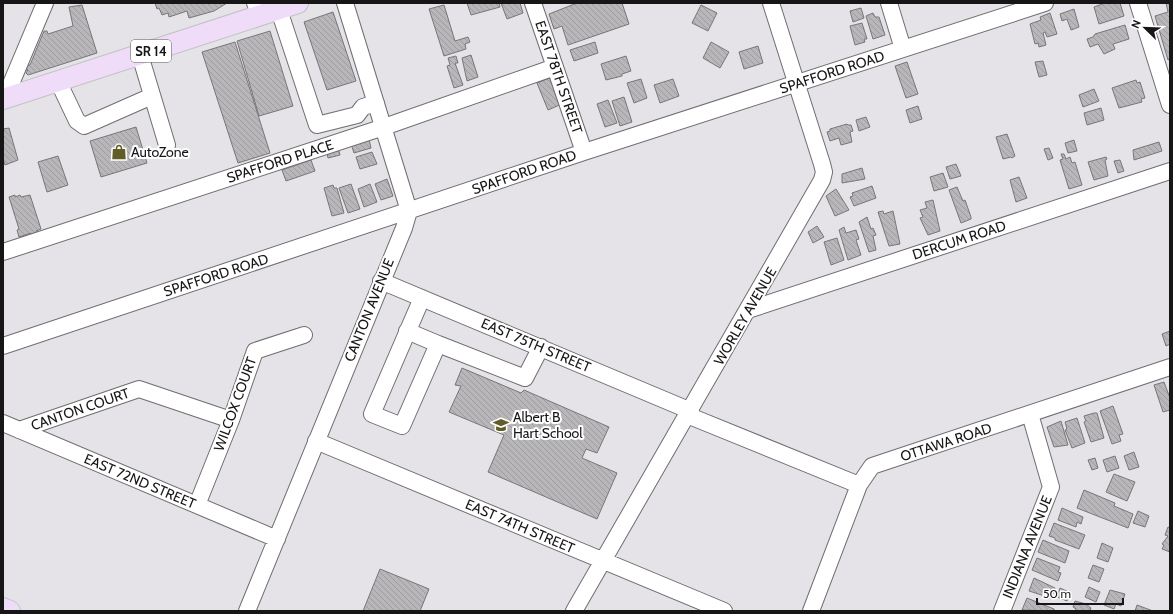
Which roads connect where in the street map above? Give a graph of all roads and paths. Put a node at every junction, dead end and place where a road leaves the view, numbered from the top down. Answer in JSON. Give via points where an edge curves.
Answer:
{"nodes":[{"id":1,"x":45,"y":3,"type":"edge"},
{"id":2,"x":298,"y":3,"type":"edge"},
{"id":3,"x":345,"y":3,"type":"edge"},
{"id":4,"x":533,"y":3,"type":"edge"},
{"id":5,"x":771,"y":3,"type":"edge"},
{"id":6,"x":889,"y":3,"type":"edge"},
{"id":7,"x":1046,"y":3,"type":"edge"},
{"id":8,"x":1138,"y":3,"type":"edge"},
{"id":9,"x":258,"y":10,"type":"edge"},
{"id":10,"x":279,"y":10,"type":"junction"},
{"id":11,"x":903,"y":49,"type":"junction"},
{"id":12,"x":140,"y":55,"type":"junction"},
{"id":13,"x":555,"y":67,"type":"junction"},
{"id":14,"x":58,"y":81,"type":"junction"},
{"id":15,"x":796,"y":84,"type":"junction"},
{"id":16,"x":152,"y":96,"type":"junction"},
{"id":17,"x":4,"y":99,"type":"edge"},
{"id":18,"x":376,"y":103,"type":"junction"},
{"id":19,"x":1170,"y":105,"type":"edge"},
{"id":20,"x":384,"y":127,"type":"junction"},
{"id":21,"x":167,"y":145,"type":"dead end"},
{"id":22,"x":584,"y":152,"type":"junction"},
{"id":23,"x":1170,"y":170,"type":"edge"},
{"id":24,"x":409,"y":211,"type":"junction"},
{"id":25,"x":3,"y":252,"type":"edge"},
{"id":26,"x":381,"y":281,"type":"junction"},
{"id":27,"x":422,"y":298,"type":"junction"},
{"id":28,"x":748,"y":310,"type":"junction"},
{"id":29,"x":407,"y":331,"type":"junction"},
{"id":30,"x":304,"y":335,"type":"dead end"},
{"id":31,"x":438,"y":344,"type":"junction"},
{"id":32,"x":3,"y":346,"type":"edge"},
{"id":33,"x":540,"y":347,"type":"junction"},
{"id":34,"x":1170,"y":367,"type":"edge"},
{"id":35,"x":689,"y":413,"type":"junction"},
{"id":36,"x":1030,"y":414,"type":"junction"},
{"id":37,"x":231,"y":420,"type":"junction"},
{"id":38,"x":3,"y":423,"type":"edge"},
{"id":39,"x":19,"y":430,"type":"junction"},
{"id":40,"x":316,"y":441,"type":"junction"},
{"id":41,"x":859,"y":485,"type":"junction"},
{"id":42,"x":197,"y":505,"type":"junction"},
{"id":43,"x":277,"y":539,"type":"junction"},
{"id":44,"x":603,"y":560,"type":"junction"},
{"id":45,"x":3,"y":608,"type":"edge"},
{"id":46,"x":10,"y":611,"type":"edge"},
{"id":47,"x":247,"y":611,"type":"edge"},
{"id":48,"x":574,"y":611,"type":"edge"},
{"id":49,"x":724,"y":611,"type":"edge"},
{"id":50,"x":811,"y":611,"type":"edge"},
{"id":51,"x":1002,"y":611,"type":"edge"}],
"edges":[{"from":1,"to":17,"type":"street"},
{"from":2,"to":10,"type":"main road","number":"SR 14"},
{"from":3,"to":18,"type":"street"},
{"from":4,"to":13,"type":"street","name":"EAST 78TH STREET"},
{"from":5,"to":15,"type":"street","name":"WORLEY AVENUE"},
{"from":6,"to":11,"type":"street"},
{"from":7,"to":11,"type":"street","name":"SPAFFORD ROAD"},
{"from":8,"to":19,"type":"street"},
{"from":9,"to":10,"type":"main road","number":"SR 14"},
{"from":9,"to":12,"type":"main road","number":"SR 14"},
{"from":10,"to":18,"type":"street","via":[[317,125],[357,115],[363,107]]},
{"from":11,"to":15,"type":"street","name":"SPAFFORD ROAD"},
{"from":12,"to":14,"type":"main road","number":"SR 14"},
{"from":12,"to":16,"type":"street"},
{"from":13,"to":20,"type":"street","name":"SPAFFORD PLACE"},
{"from":13,"to":22,"type":"street","name":"EAST 78TH STREET"},
{"from":14,"to":16,"type":"street","via":[[77,121],[84,126]]},
{"from":14,"to":17,"type":"main road","number":"SR 14"},
{"from":15,"to":22,"type":"street","name":"SPAFFORD ROAD"},
{"from":15,"to":28,"type":"street","name":"WORLEY AVENUE","via":[[824,172],[822,180]]},
{"from":16,"to":21,"type":"street"},
{"from":18,"to":20,"type":"street"},
{"from":20,"to":24,"type":"street"},
{"from":20,"to":25,"type":"street","name":"SPAFFORD PLACE"},
{"from":22,"to":24,"type":"street","name":"SPAFFORD ROAD"},
{"from":23,"to":28,"type":"street","name":"DERCUM ROAD"},
{"from":24,"to":26,"type":"street","name":"CANTON AVENUE"},
{"from":24,"to":32,"type":"street","name":"SPAFFORD ROAD"},
{"from":26,"to":27,"type":"street","name":"EAST 75TH STREET"},
{"from":26,"to":40,"type":"street","name":"CANTON AVENUE"},
{"from":27,"to":29,"type":"street"},
{"from":27,"to":33,"type":"street","name":"EAST 75TH STREET"},
{"from":28,"to":35,"type":"street","name":"WORLEY AVENUE"},
{"from":29,"to":31,"type":"street"},
{"from":29,"to":31,"type":"street","via":[[372,414],[402,426]]},
{"from":30,"to":37,"type":"street","name":"WILCOX COURT","via":[[255,351]]},
{"from":31,"to":33,"type":"street","via":[[525,378]]},
{"from":33,"to":35,"type":"street","name":"EAST 75TH STREET"},
{"from":34,"to":36,"type":"street","name":"OTTAWA ROAD"},
{"from":35,"to":41,"type":"street","name":"EAST 75TH STREET"},
{"from":35,"to":44,"type":"street","name":"WORLEY AVENUE"},
{"from":36,"to":41,"type":"street","name":"OTTAWA ROAD","via":[[872,466]]},
{"from":36,"to":51,"type":"street","name":"INDIANA AVENUE","via":[[1051,487]]},
{"from":37,"to":39,"type":"street","name":"CANTON COURT","via":[[139,389]]},
{"from":37,"to":42,"type":"street","name":"WILCOX COURT"},
{"from":38,"to":39,"type":"street","name":"EAST 72ND STREET"},
{"from":39,"to":42,"type":"street","name":"EAST 72ND STREET"},
{"from":40,"to":43,"type":"street","name":"CANTON AVENUE"},
{"from":40,"to":44,"type":"street","name":"EAST 74TH STREET"},
{"from":41,"to":50,"type":"street","name":"OTTAWA ROAD"},
{"from":42,"to":43,"type":"street","name":"EAST 72ND STREET"},
{"from":43,"to":47,"type":"street","name":"CANTON AVENUE"},
{"from":44,"to":48,"type":"street","name":"WORLEY AVENUE"},
{"from":44,"to":49,"type":"street","name":"EAST 74TH STREET"},
{"from":45,"to":46,"type":"main road"}]}
